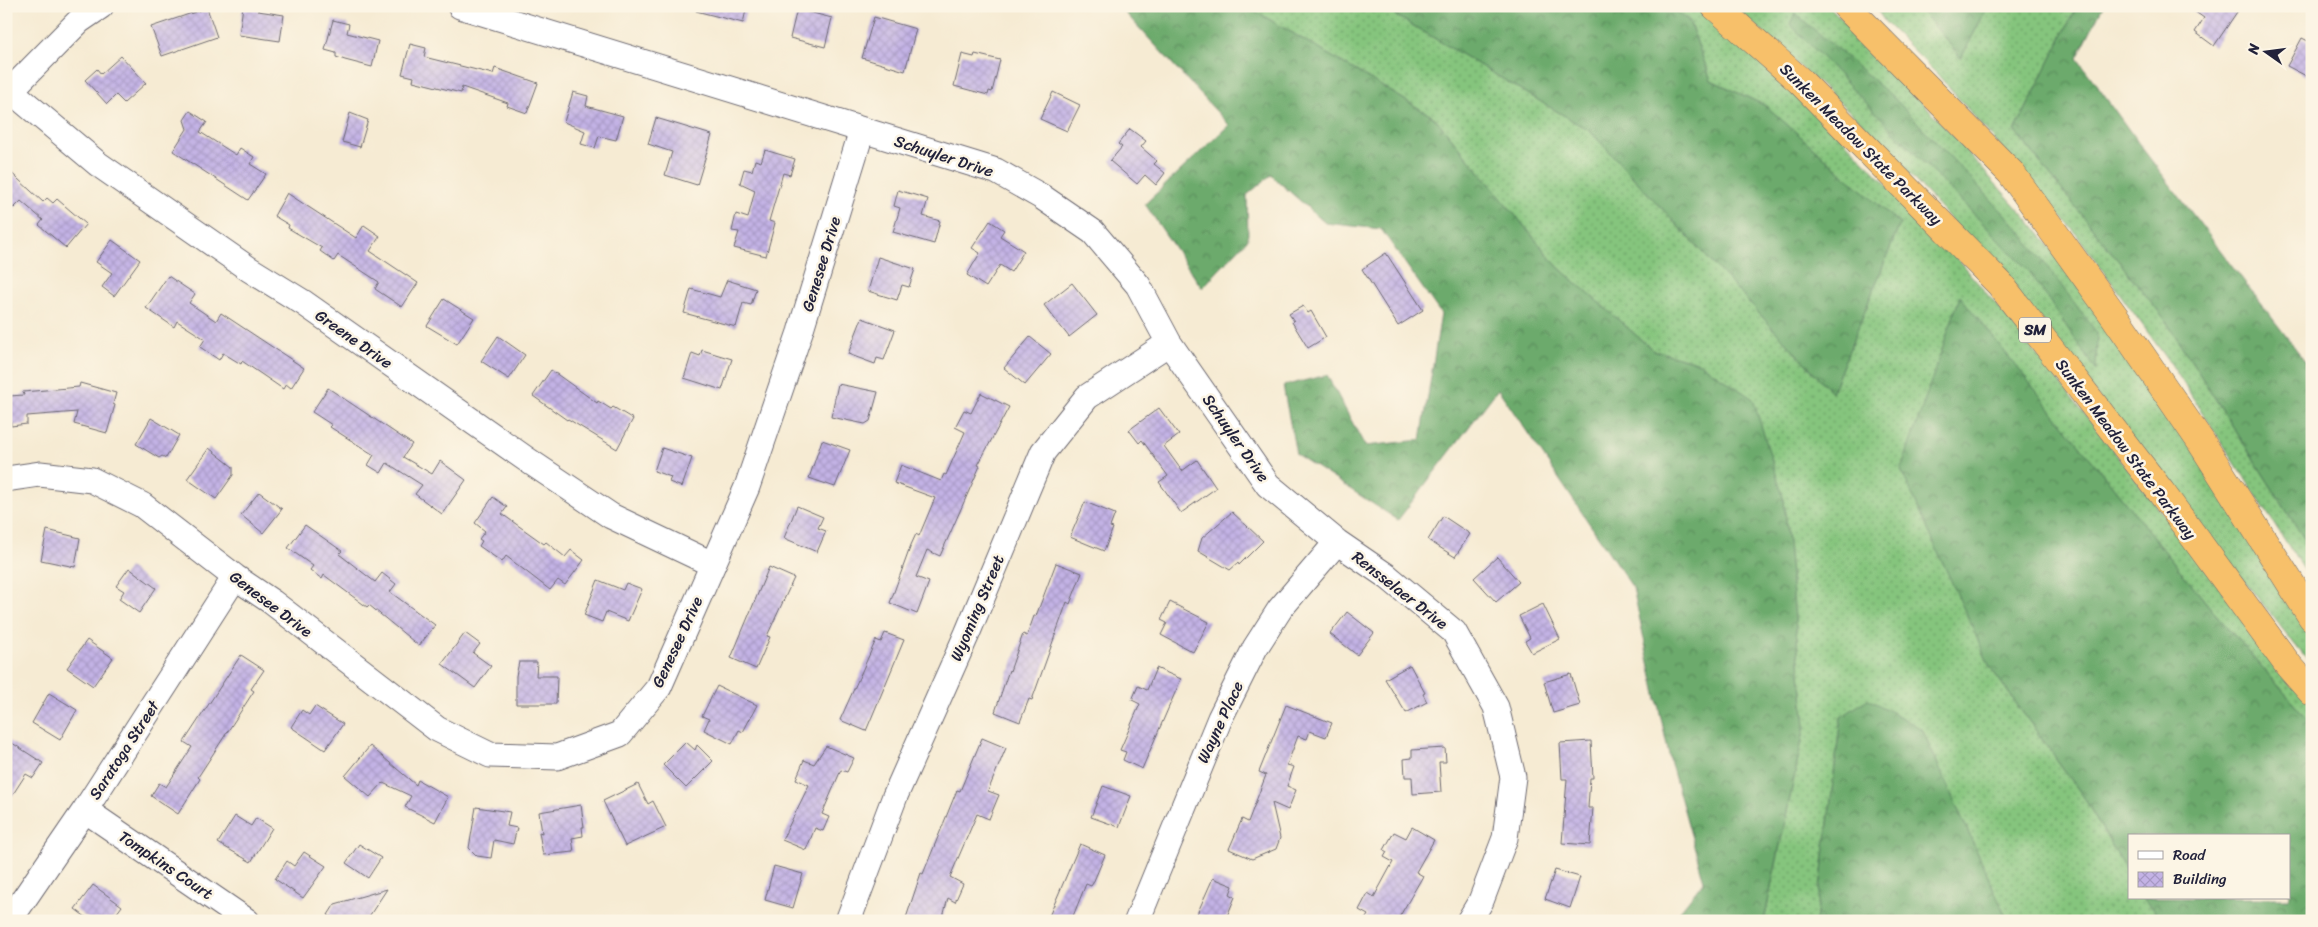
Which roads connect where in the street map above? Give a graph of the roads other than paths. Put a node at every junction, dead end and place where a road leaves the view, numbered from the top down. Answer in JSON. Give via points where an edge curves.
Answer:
{"nodes":[{"id":1,"x":100,"y":6,"type":"edge"},
{"id":2,"x":460,"y":6,"type":"edge"},
{"id":3,"x":1715,"y":6,"type":"edge"},
{"id":4,"x":1846,"y":6,"type":"edge"},
{"id":5,"x":9,"y":93,"type":"edge"},
{"id":6,"x":862,"y":130,"type":"junction"},
{"id":7,"x":1169,"y":343,"type":"junction"},
{"id":8,"x":6,"y":479,"type":"edge"},
{"id":9,"x":1337,"y":542,"type":"junction"},
{"id":10,"x":712,"y":564,"type":"junction"},
{"id":11,"x":235,"y":577,"type":"junction"},
{"id":12,"x":2312,"y":617,"type":"edge"},
{"id":13,"x":2312,"y":692,"type":"edge"},
{"id":14,"x":85,"y":810,"type":"junction"},
{"id":15,"x":9,"y":921,"type":"edge"},
{"id":16,"x":247,"y":921,"type":"edge"},
{"id":17,"x":848,"y":921,"type":"edge"},
{"id":18,"x":1137,"y":921,"type":"edge"},
{"id":19,"x":1470,"y":921,"type":"edge"}],
"edges":[{"from":1,"to":5,"type":"street","via":[[79,21]]},
{"from":2,"to":6,"type":"street","name":"Schuyler Drive"},
{"from":3,"to":13,"type":"highway","name":"Sunken Meadow State Parkway","number":"SM","via":[[1800,81],[2000,284]]},
{"from":4,"to":12,"type":"highway","via":[[2011,173],[2201,442]]},
{"from":5,"to":10,"type":"street","name":"Greene Drive","via":[[98,164],[249,269],[304,303],[526,460],[611,516]]},
{"from":6,"to":7,"type":"street","name":"Schuyler Drive","via":[[996,171],[1093,232],[1138,285]]},
{"from":6,"to":10,"type":"street","name":"Genesee Drive","via":[[800,332],[747,487]]},
{"from":7,"to":9,"type":"street","name":"Schuyler Drive","via":[[1268,485]]},
{"from":7,"to":17,"type":"street","name":"Wyoming Street","via":[[1087,397],[1043,452],[895,796]]},
{"from":8,"to":11,"type":"street","name":"Genesee Drive","via":[[40,474],[92,480],[142,505]]},
{"from":9,"to":18,"type":"street","name":"Wayne Place","via":[[1280,609],[1255,648],[1220,718]]},
{"from":9,"to":19,"type":"street","name":"Rensselaer Drive","via":[[1388,577],[1454,632],[1496,707],[1513,777],[1512,786],[1505,838]]},
{"from":10,"to":11,"type":"street","name":"Genesee Drive","via":[[659,687],[620,734],[557,757],[490,755],[437,729]]},
{"from":11,"to":14,"type":"street","name":"Saratoga Street"},
{"from":14,"to":15,"type":"street","name":"Saratoga Street"},
{"from":14,"to":16,"type":"street","name":"Tompkins Court"}]}
